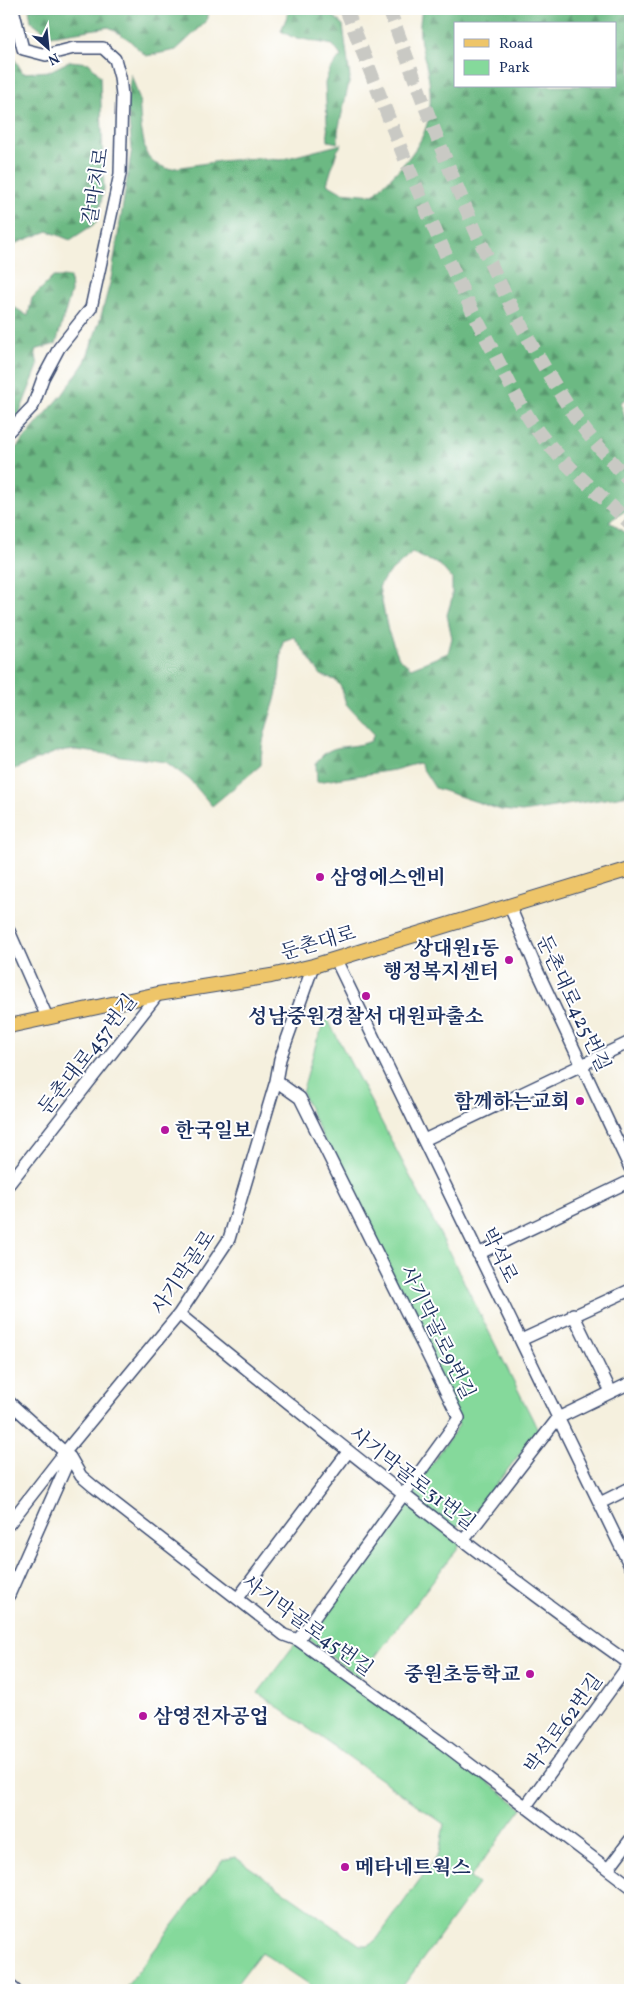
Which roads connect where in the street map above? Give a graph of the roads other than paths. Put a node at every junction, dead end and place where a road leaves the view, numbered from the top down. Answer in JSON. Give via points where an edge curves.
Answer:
{"nodes":[{"id":1,"x":13,"y":9,"type":"edge"},
{"id":2,"x":9,"y":431,"type":"edge"},
{"id":3,"x":630,"y":869,"type":"edge"},
{"id":4,"x":510,"y":907,"type":"junction"},
{"id":5,"x":9,"y":931,"type":"edge"},
{"id":6,"x":336,"y":960,"type":"junction"},
{"id":7,"x":313,"y":966,"type":"junction"},
{"id":8,"x":158,"y":994,"type":"junction"},
{"id":9,"x":47,"y":1018,"type":"junction"},
{"id":10,"x":9,"y":1026,"type":"edge"},
{"id":11,"x":630,"y":1042,"type":"edge"},
{"id":12,"x":581,"y":1065,"type":"junction"},
{"id":13,"x":276,"y":1081,"type":"junction"},
{"id":14,"x":424,"y":1140,"type":"junction"},
{"id":15,"x":630,"y":1168,"type":"edge"},
{"id":16,"x":630,"y":1181,"type":"edge"},
{"id":17,"x":9,"y":1184,"type":"edge"},
{"id":18,"x":478,"y":1254,"type":"junction"},
{"id":19,"x":630,"y":1290,"type":"edge"},
{"id":20,"x":179,"y":1314,"type":"junction"},
{"id":21,"x":573,"y":1314,"type":"junction"},
{"id":22,"x":521,"y":1340,"type":"junction"},
{"id":23,"x":630,"y":1383,"type":"edge"},
{"id":24,"x":611,"y":1392,"type":"junction"},
{"id":25,"x":9,"y":1402,"type":"edge"},
{"id":26,"x":558,"y":1418,"type":"junction"},
{"id":27,"x":348,"y":1452,"type":"junction"},
{"id":28,"x":68,"y":1455,"type":"junction"},
{"id":29,"x":630,"y":1488,"type":"edge"},
{"id":30,"x":404,"y":1496,"type":"junction"},
{"id":31,"x":600,"y":1503,"type":"junction"},
{"id":32,"x":9,"y":1524,"type":"edge"},
{"id":33,"x":463,"y":1541,"type":"junction"},
{"id":34,"x":630,"y":1566,"type":"edge"},
{"id":35,"x":9,"y":1596,"type":"edge"},
{"id":36,"x":238,"y":1598,"type":"junction"},
{"id":37,"x":298,"y":1640,"type":"junction"},
{"id":38,"x":630,"y":1664,"type":"edge"},
{"id":39,"x":526,"y":1806,"type":"junction"},
{"id":40,"x":630,"y":1840,"type":"edge"},
{"id":41,"x":608,"y":1869,"type":"junction"},
{"id":42,"x":630,"y":1886,"type":"edge"},
{"id":43,"x":9,"y":1985,"type":"edge"},
{"id":44,"x":15,"y":1990,"type":"edge"}],
"edges":[{"from":1,"to":2,"type":"street","name":"갈마치로","via":[[23,49],[46,55],[74,48],[103,48],[115,59],[122,96],[120,174],[91,308],[59,348],[33,406]]},
{"from":3,"to":4,"type":"main road","name":"둔촌대로"},
{"from":4,"to":6,"type":"main road","name":"둔촌대로"},
{"from":4,"to":12,"type":"street","name":"둔촌대로425번길"},
{"from":5,"to":9,"type":"street"},
{"from":6,"to":7,"type":"main road","name":"둔촌대로"},
{"from":6,"to":14,"type":"street","name":"박석로"},
{"from":7,"to":8,"type":"main road","name":"둔촌대로"},
{"from":7,"to":13,"type":"street","name":"사기막골로","via":[[280,1059]]},
{"from":8,"to":9,"type":"main road","name":"둔촌대로"},
{"from":8,"to":17,"type":"street","name":"둔촌대로457번길"},
{"from":9,"to":10,"type":"main road","name":"둔촌대로"},
{"from":11,"to":12,"type":"street"},
{"from":12,"to":14,"type":"street"},
{"from":12,"to":15,"type":"street","name":"둔촌대로425번길"},
{"from":13,"to":20,"type":"street","name":"사기막골로","via":[[229,1239]]},
{"from":13,"to":30,"type":"street","name":"사기막골로9번길","via":[[300,1098],[459,1418]]},
{"from":14,"to":18,"type":"street","name":"박석로"},
{"from":16,"to":18,"type":"street"},
{"from":18,"to":22,"type":"street","name":"박석로"},
{"from":19,"to":21,"type":"street"},
{"from":20,"to":27,"type":"street","name":"사기막골로31번길"},
{"from":20,"to":28,"type":"street","name":"사기막골로"},
{"from":21,"to":22,"type":"street"},
{"from":21,"to":24,"type":"street"},
{"from":22,"to":26,"type":"street","name":"박석로"},
{"from":23,"to":24,"type":"street"},
{"from":24,"to":26,"type":"street"},
{"from":25,"to":28,"type":"street","name":"사기막골로45번길"},
{"from":26,"to":31,"type":"street","name":"박석로"},
{"from":26,"to":33,"type":"street"},
{"from":27,"to":30,"type":"street","name":"사기막골로31번길"},
{"from":27,"to":36,"type":"street"},
{"from":28,"to":32,"type":"street","name":"사기막골로"},
{"from":28,"to":35,"type":"street"},
{"from":28,"to":36,"type":"street","name":"사기막골로45번길","via":[[81,1476],[94,1487]]},
{"from":29,"to":31,"type":"street"},
{"from":30,"to":33,"type":"street","name":"사기막골로31번길"},
{"from":30,"to":37,"type":"street","name":"사기막골로9번길"},
{"from":31,"to":34,"type":"street","name":"박석로"},
{"from":33,"to":38,"type":"street","name":"사기막골로31번길"},
{"from":36,"to":37,"type":"street","name":"사기막골로45번길","via":[[284,1635]]},
{"from":37,"to":39,"type":"street","name":"사기막골로45번길"},
{"from":38,"to":39,"type":"street","name":"박석로62번길"},
{"from":39,"to":41,"type":"street","name":"사기막골로45번길"},
{"from":40,"to":41,"type":"street"},
{"from":41,"to":42,"type":"street","name":"사기막골로45번길"},
{"from":43,"to":44,"type":"street"}]}
